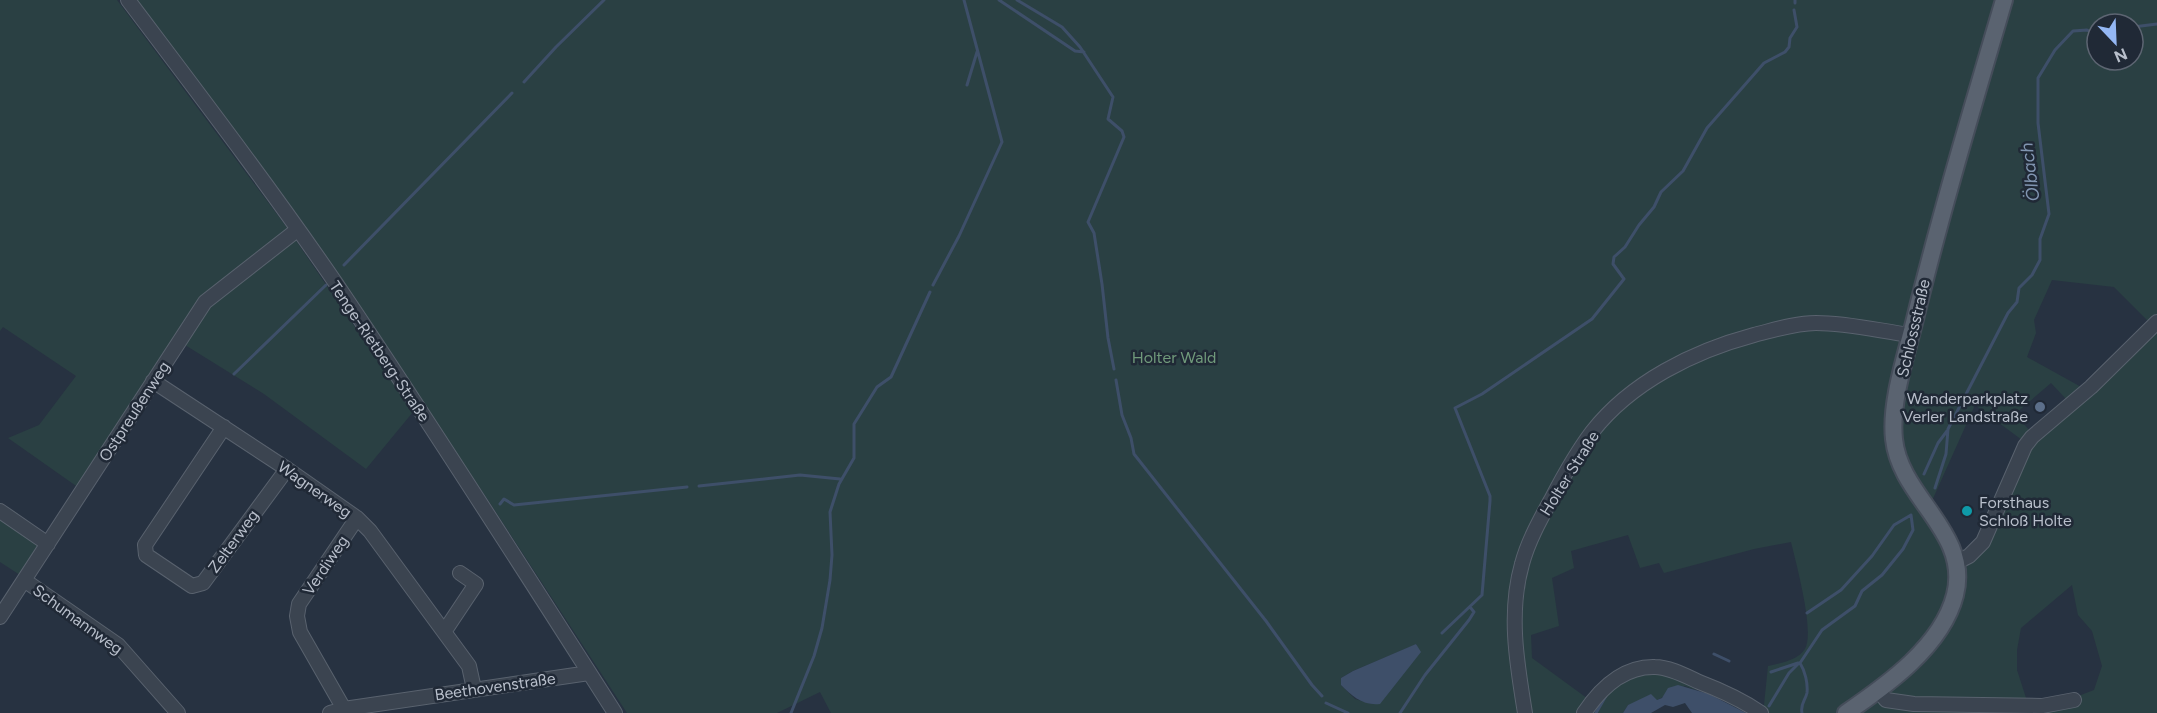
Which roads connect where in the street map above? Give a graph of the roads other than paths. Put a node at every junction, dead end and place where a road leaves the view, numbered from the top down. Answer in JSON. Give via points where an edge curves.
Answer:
{"nodes":[{"id":1,"x":128,"y":0,"type":"edge"},
{"id":2,"x":2004,"y":0,"type":"edge"},
{"id":3,"x":297,"y":230,"type":"junction"},
{"id":4,"x":2157,"y":322,"type":"edge"},
{"id":5,"x":1911,"y":335,"type":"junction"},
{"id":6,"x":153,"y":381,"type":"junction"},
{"id":7,"x":224,"y":427,"type":"junction"},
{"id":8,"x":286,"y":469,"type":"junction"},
{"id":9,"x":0,"y":511,"type":"edge"},
{"id":10,"x":357,"y":518,"type":"junction"},
{"id":11,"x":48,"y":544,"type":"junction"},
{"id":12,"x":1957,"y":562,"type":"junction"},
{"id":13,"x":460,"y":573,"type":"dead end"},
{"id":14,"x":24,"y":580,"type":"junction"},
{"id":15,"x":0,"y":617,"type":"edge"},
{"id":16,"x":444,"y":632,"type":"junction"},
{"id":17,"x":589,"y":673,"type":"junction"},
{"id":18,"x":474,"y":689,"type":"junction"},
{"id":19,"x":1879,"y":691,"type":"junction"},
{"id":20,"x":2074,"y":700,"type":"dead end"},
{"id":21,"x":344,"y":709,"type":"junction"},
{"id":22,"x":178,"y":713,"type":"edge"},
{"id":23,"x":330,"y":713,"type":"edge"},
{"id":24,"x":615,"y":713,"type":"edge"},
{"id":25,"x":1525,"y":713,"type":"edge"},
{"id":26,"x":1584,"y":713,"type":"edge"},
{"id":27,"x":1761,"y":713,"type":"edge"},
{"id":28,"x":1846,"y":713,"type":"edge"}],
"edges":[{"from":1,"to":3,"type":"street","name":"Tenge-Rietberg-Straße"},
{"from":2,"to":5,"type":"main road","name":"Schlossstraße"},
{"from":3,"to":6,"type":"street","name":"Ostpreußenweg","via":[[205,302]]},
{"from":3,"to":17,"type":"street","name":"Tenge-Rietberg-Straße"},
{"from":4,"to":12,"type":"street","via":[[2091,387],[2032,437],[1983,542]]},
{"from":5,"to":12,"type":"main road","name":"Schlossstraße","via":[[1894,414],[1894,440],[1907,477],[1942,528]]},
{"from":5,"to":25,"type":"street","name":"Holter Straße","via":[[1816,323],[1783,328],[1691,357],[1651,380],[1614,409],[1593,431],[1565,474],[1522,564],[1515,654]]},
{"from":6,"to":7,"type":"street","name":"Wagnerweg"},
{"from":6,"to":11,"type":"street","name":"Ostpreußenweg"},
{"from":7,"to":8,"type":"street","name":"Wagnerweg"},
{"from":7,"to":8,"type":"street","name":"Zelterweg","via":[[145,545],[146,555],[192,586],[203,582]]},
{"from":8,"to":10,"type":"street","name":"Wagnerweg"},
{"from":9,"to":11,"type":"street"},
{"from":10,"to":16,"type":"street","name":"Wagnerweg"},
{"from":10,"to":21,"type":"street","name":"Verdiweg","via":[[299,604],[297,616],[300,632]]},
{"from":11,"to":14,"type":"street","name":"Ostpreußenweg"},
{"from":12,"to":19,"type":"main road","name":"Schlossstraße","via":[[1955,596],[1943,623],[1907,667]]},
{"from":13,"to":16,"type":"street","via":[[476,584]]},
{"from":14,"to":15,"type":"street","name":"Ostpreußenweg"},
{"from":14,"to":22,"type":"street","name":"Schumannweg","via":[[118,645]]},
{"from":16,"to":18,"type":"street","name":"Wagnerweg","via":[[469,666]]},
{"from":17,"to":18,"type":"street","name":"Beethovenstraße"},
{"from":17,"to":24,"type":"street","name":"Tenge-Rietberg-Straße"},
{"from":18,"to":21,"type":"street","name":"Beethovenstraße"},
{"from":19,"to":20,"type":"street","via":[[1887,700],[1914,704],[2042,706]]},
{"from":19,"to":28,"type":"main road","name":"Schlossstraße"},
{"from":21,"to":23,"type":"street","name":"Beethovenstraße"},
{"from":26,"to":27,"type":"street","via":[[1616,677],[1655,667],[1715,688]]}]}
